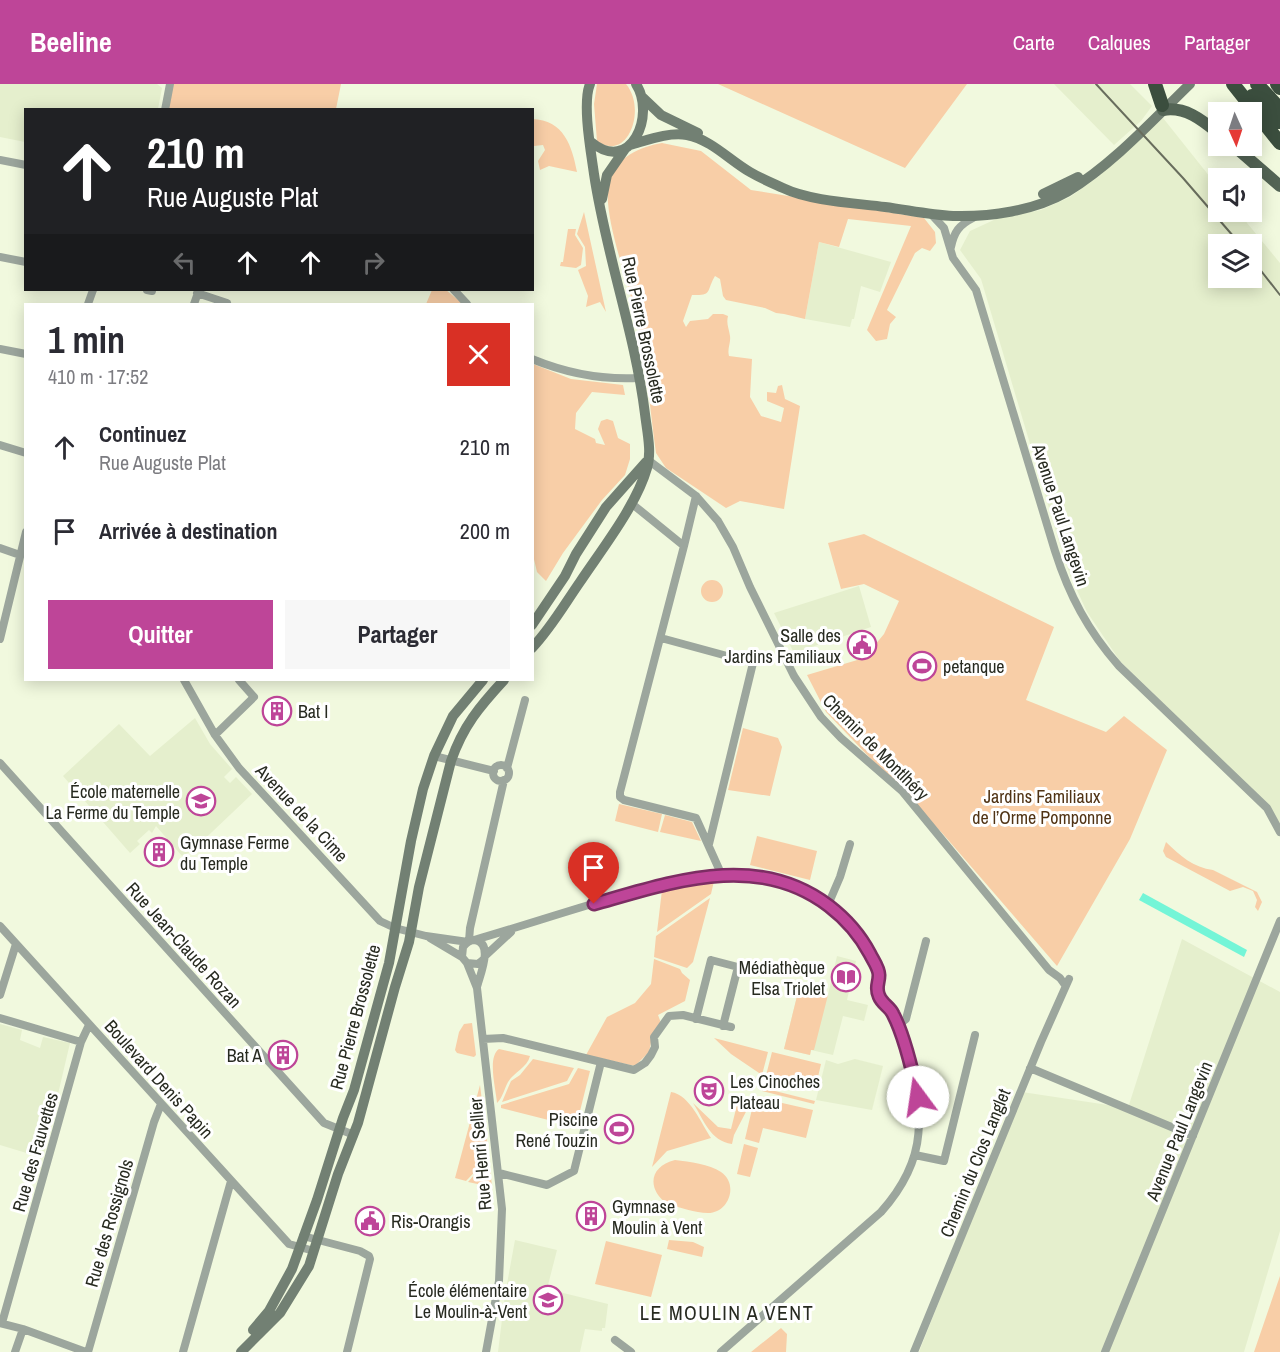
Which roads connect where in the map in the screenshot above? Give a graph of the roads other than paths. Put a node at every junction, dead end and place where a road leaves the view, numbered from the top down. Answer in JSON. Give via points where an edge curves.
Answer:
{"nodes":[{"id":1,"x":170,"y":84,"type":"edge"},
{"id":2,"x":589,"y":84,"type":"edge"},
{"id":3,"x":636,"y":84,"type":"edge"},
{"id":4,"x":1155,"y":84,"type":"edge"},
{"id":5,"x":1184,"y":84,"type":"edge"},
{"id":6,"x":1190,"y":84,"type":"edge"},
{"id":7,"x":1233,"y":84,"type":"edge"},
{"id":8,"x":1240,"y":84,"type":"edge"},
{"id":9,"x":1257,"y":84,"type":"edge"},
{"id":10,"x":1277,"y":84,"type":"edge"},
{"id":11,"x":1280,"y":88,"type":"edge"},
{"id":12,"x":642,"y":97,"type":"junction"},
{"id":13,"x":165,"y":108,"type":"edge"},
{"id":14,"x":1280,"y":109,"type":"edge"},
{"id":15,"x":1160,"y":110,"type":"junction"},
{"id":16,"x":1280,"y":122,"type":"edge"},
{"id":17,"x":1208,"y":127,"type":"edge"},
{"id":18,"x":591,"y":142,"type":"junction"},
{"id":19,"x":1280,"y":144,"type":"edge"},
{"id":20,"x":627,"y":147,"type":"junction"},
{"id":21,"x":1118,"y":149,"type":"junction"},
{"id":22,"x":1246,"y":156,"type":"edge"},
{"id":23,"x":0,"y":159,"type":"edge"},
{"id":24,"x":24,"y":165,"type":"edge"},
{"id":25,"x":1280,"y":186,"type":"edge"},
{"id":26,"x":602,"y":208,"type":"junction"},
{"id":27,"x":931,"y":214,"type":"junction"},
{"id":28,"x":978,"y":215,"type":"junction"},
{"id":29,"x":950,"y":249,"type":"junction"},
{"id":30,"x":0,"y":257,"type":"edge"},
{"id":31,"x":24,"y":262,"type":"edge"},
{"id":32,"x":198,"y":291,"type":"edge"},
{"id":33,"x":454,"y":291,"type":"edge"},
{"id":34,"x":227,"y":303,"type":"edge"},
{"id":35,"x":466,"y":303,"type":"edge"},
{"id":36,"x":0,"y":349,"type":"edge"},
{"id":37,"x":24,"y":354,"type":"edge"},
{"id":38,"x":534,"y":360,"type":"edge"},
{"id":39,"x":639,"y":378,"type":"junction"},
{"id":40,"x":0,"y":445,"type":"edge"},
{"id":41,"x":24,"y":452,"type":"edge"},
{"id":42,"x":648,"y":460,"type":"junction"},
{"id":43,"x":696,"y":496,"type":"junction"},
{"id":44,"x":631,"y":503,"type":"junction"},
{"id":45,"x":24,"y":540,"type":"edge"},
{"id":46,"x":684,"y":546,"type":"junction"},
{"id":47,"x":0,"y":548,"type":"edge"},
{"id":48,"x":20,"y":555,"type":"junction"},
{"id":49,"x":534,"y":622,"type":"edge"},
{"id":50,"x":661,"y":638,"type":"junction"},
{"id":51,"x":0,"y":639,"type":"edge"},
{"id":52,"x":534,"y":645,"type":"edge"},
{"id":53,"x":185,"y":681,"type":"edge"},
{"id":54,"x":240,"y":681,"type":"edge"},
{"id":55,"x":482,"y":681,"type":"edge"},
{"id":56,"x":503,"y":681,"type":"edge"},
{"id":57,"x":525,"y":700,"type":"dead end"},
{"id":58,"x":215,"y":735,"type":"junction"},
{"id":59,"x":434,"y":756,"type":"junction"},
{"id":60,"x":451,"y":761,"type":"junction"},
{"id":61,"x":0,"y":763,"type":"edge"},
{"id":62,"x":507,"y":768,"type":"junction"},
{"id":63,"x":494,"y":771,"type":"junction"},
{"id":64,"x":504,"y":780,"type":"junction"},
{"id":65,"x":1280,"y":832,"type":"edge"},
{"id":66,"x":709,"y":844,"type":"junction"},
{"id":67,"x":850,"y":844,"type":"dead end"},
{"id":68,"x":720,"y":875,"type":"junction"},
{"id":69,"x":828,"y":905,"type":"junction"},
{"id":70,"x":1280,"y":921,"type":"edge"},
{"id":71,"x":0,"y":926,"type":"edge"},
{"id":72,"x":395,"y":927,"type":"junction"},
{"id":73,"x":517,"y":928,"type":"junction"},
{"id":74,"x":411,"y":932,"type":"junction"},
{"id":75,"x":426,"y":936,"type":"junction"},
{"id":76,"x":470,"y":941,"type":"junction"},
{"id":77,"x":926,"y":941,"type":"dead end"},
{"id":78,"x":16,"y":944,"type":"junction"},
{"id":79,"x":485,"y":957,"type":"junction"},
{"id":80,"x":464,"y":960,"type":"junction"},
{"id":81,"x":1067,"y":982,"type":"joint"},
{"id":82,"x":477,"y":988,"type":"junction"},
{"id":83,"x":0,"y":995,"type":"edge"},
{"id":84,"x":0,"y":1018,"type":"edge"},
{"id":85,"x":696,"y":1019,"type":"junction"},
{"id":86,"x":89,"y":1025,"type":"junction"},
{"id":87,"x":897,"y":1026,"type":"junction"},
{"id":88,"x":975,"y":1035,"type":"dead end"},
{"id":89,"x":483,"y":1039,"type":"junction"},
{"id":90,"x":81,"y":1042,"type":"junction"},
{"id":91,"x":601,"y":1062,"type":"junction"},
{"id":92,"x":1030,"y":1068,"type":"junction"},
{"id":93,"x":161,"y":1104,"type":"junction"},
{"id":94,"x":339,"y":1130,"type":"junction"},
{"id":95,"x":354,"y":1135,"type":"junction"},
{"id":96,"x":1193,"y":1136,"type":"junction"},
{"id":97,"x":915,"y":1155,"type":"junction"},
{"id":98,"x":499,"y":1173,"type":"junction"},
{"id":99,"x":231,"y":1181,"type":"junction"},
{"id":100,"x":303,"y":1236,"type":"junction"},
{"id":101,"x":318,"y":1240,"type":"junction"},
{"id":102,"x":299,"y":1247,"type":"junction"},
{"id":103,"x":314,"y":1251,"type":"junction"},
{"id":104,"x":1,"y":1323,"type":"edge"},
{"id":105,"x":23,"y":1329,"type":"junction"},
{"id":106,"x":615,"y":1340,"type":"dead end"},
{"id":107,"x":15,"y":1352,"type":"edge"},
{"id":108,"x":87,"y":1352,"type":"edge"},
{"id":109,"x":183,"y":1352,"type":"edge"},
{"id":110,"x":232,"y":1352,"type":"edge"},
{"id":111,"x":241,"y":1352,"type":"edge"},
{"id":112,"x":347,"y":1352,"type":"edge"},
{"id":113,"x":486,"y":1352,"type":"edge"},
{"id":114,"x":631,"y":1352,"type":"edge"},
{"id":115,"x":721,"y":1352,"type":"edge"},
{"id":116,"x":914,"y":1352,"type":"edge"},
{"id":117,"x":1105,"y":1352,"type":"edge"}],
"edges":[{"from":1,"to":13,"type":"street"},
{"from":2,"to":18,"type":"main road","name":"Rue Pierre Brossolette"},
{"from":3,"to":12,"type":"main road"},
{"from":4,"to":15,"type":"highway"},
{"from":5,"to":15,"type":"main road"},
{"from":6,"to":15,"type":"main road"},
{"from":7,"to":19,"type":"highway"},
{"from":8,"to":16,"type":"highway"},
{"from":9,"to":14,"type":"highway"},
{"from":10,"to":11,"type":"highway"},
{"from":12,"to":20,"type":"main road","name":"Rue Pierre Brossolette","via":[[640,128]]},
{"from":12,"to":21,"type":"main road","via":[[661,115],[712,140],[782,183],[832,195],[936,209],[996,208],[1033,198],[1079,177]]},
{"from":15,"to":17,"type":"main road","via":[[1184,111]]},
{"from":15,"to":21,"type":"main road"},
{"from":18,"to":20,"type":"main road","via":[[605,151],[617,152]]},
{"from":18,"to":26,"type":"main road","name":"Rue Pierre Brossolette"},
{"from":20,"to":26,"type":"main road","name":"Rue Pierre Brossolette","via":[[607,175]]},
{"from":20,"to":27,"type":"main road","via":[[662,136],[687,135],[787,190]]},
{"from":21,"to":28,"type":"main road","via":[[1066,192],[1017,211]]},
{"from":22,"to":25,"type":"main road"},
{"from":23,"to":24,"type":"street"},
{"from":26,"to":39,"type":"main road","name":"Rue Pierre Brossolette"},
{"from":27,"to":28,"type":"main road"},
{"from":27,"to":29,"type":"street","name":"Avenue Paul Langevin","via":[[944,228]]},
{"from":28,"to":29,"type":"street","via":[[962,223]]},
{"from":29,"to":65,"type":"street","name":"Avenue Paul Langevin","via":[[976,290],[1055,551],[1076,606],[1098,642],[1119,666],[1267,808]]},
{"from":30,"to":31,"type":"street"},
{"from":32,"to":34,"type":"street"},
{"from":33,"to":35,"type":"street"},
{"from":36,"to":37,"type":"street"},
{"from":38,"to":39,"type":"street","via":[[573,373]]},
{"from":39,"to":42,"type":"main road","name":"Rue Pierre Brossolette"},
{"from":40,"to":41,"type":"street"},
{"from":42,"to":43,"type":"street","name":"Chemin de Montlhéry"},
{"from":42,"to":44,"type":"main road","name":"Rue Pierre Brossolette"},
{"from":42,"to":49,"type":"main road","via":[[606,507]]},
{"from":43,"to":46,"type":"street"},
{"from":43,"to":81,"type":"street","name":"Chemin de Montlhéry","via":[[726,534],[765,619],[814,706],[841,738],[902,791],[1049,970]]},
{"from":44,"to":46,"type":"street"},
{"from":44,"to":52,"type":"main road","name":"Rue Pierre Brossolette","via":[[562,610]]},
{"from":45,"to":48,"type":"street"},
{"from":46,"to":50,"type":"street"},
{"from":47,"to":48,"type":"street"},
{"from":48,"to":51,"type":"street"},
{"from":50,"to":66,"type":"street","via":[[620,796],[696,818]]},
{"from":50,"to":66,"type":"street","via":[[753,663]]},
{"from":53,"to":58,"type":"street","name":"Avenue de la Cime"},
{"from":54,"to":58,"type":"street","via":[[254,697]]},
{"from":55,"to":59,"type":"main road","name":"Rue Pierre Brossolette","via":[[453,716]]},
{"from":56,"to":60,"type":"main road","name":"Rue Pierre Brossolette","via":[[469,722]]},
{"from":57,"to":62,"type":"street"},
{"from":58,"to":72,"type":"street","name":"Avenue de la Cime","via":[[239,768],[377,918]]},
{"from":59,"to":60,"type":"street"},
{"from":59,"to":72,"type":"main road","name":"Rue Pierre Brossolette","via":[[411,841]]},
{"from":60,"to":63,"type":"street"},
{"from":60,"to":74,"type":"main road","name":"Rue Pierre Brossolette"},
{"from":61,"to":94,"type":"street","name":"Rue Jean-Claude Rozan","via":[[324,1123]]},
{"from":62,"to":63,"type":"street","via":[[501,765]]},
{"from":62,"to":64,"type":"street","via":[[509,775]]},
{"from":63,"to":64,"type":"street","via":[[497,780]]},
{"from":64,"to":76,"type":"street"},
{"from":66,"to":68,"type":"street"},
{"from":67,"to":69,"type":"street"},
{"from":68,"to":69,"type":"street","via":[[771,879],[816,896]]},
{"from":68,"to":73,"type":"street","via":[[641,890]]},
{"from":69,"to":87,"type":"street","via":[[869,952],[879,971],[879,997],[891,1010]]},
{"from":70,"to":96,"type":"street","name":"Avenue Paul Langevin"},
{"from":71,"to":78,"type":"street","name":"Boulevard Denis Papin"},
{"from":72,"to":74,"type":"street","name":"Avenue de la Cime"},
{"from":72,"to":94,"type":"main road","name":"Rue Pierre Brossolette","via":[[354,1090]]},
{"from":73,"to":76,"type":"street"},
{"from":73,"to":79,"type":"street"},
{"from":74,"to":75,"type":"street","name":"Avenue de la Cime"},
{"from":74,"to":95,"type":"main road","name":"Rue Pierre Brossolette"},
{"from":75,"to":76,"type":"street"},
{"from":75,"to":80,"type":"street"},
{"from":76,"to":79,"type":"street","via":[[484,946]]},
{"from":76,"to":80,"type":"street","via":[[461,950]]},
{"from":77,"to":87,"type":"street","via":[[906,1019]]},
{"from":78,"to":83,"type":"street"},
{"from":78,"to":86,"type":"street","name":"Boulevard Denis Papin"},
{"from":79,"to":80,"type":"street","via":[[474,965]]},
{"from":79,"to":82,"type":"street"},
{"from":80,"to":82,"type":"street"},
{"from":81,"to":92,"type":"street","name":"Chemin du Clos Langlet"},
{"from":82,"to":89,"type":"street","name":"Rue Henri Sellier"},
{"from":84,"to":90,"type":"street"},
{"from":85,"to":85,"type":"street","via":[[727,1027],[738,967],[711,960]]},
{"from":85,"to":91,"type":"street","via":[[669,1016],[654,1037],[651,1055],[634,1070]]},
{"from":86,"to":90,"type":"street","name":"Rue des Fauvettes"},
{"from":86,"to":93,"type":"street","name":"Boulevard Denis Papin"},
{"from":87,"to":97,"type":"street","via":[[919,1102]]},
{"from":88,"to":97,"type":"street","via":[[944,1161]]},
{"from":89,"to":91,"type":"street","via":[[503,1038]]},
{"from":89,"to":98,"type":"street","name":"Rue Henri Sellier"},
{"from":90,"to":104,"type":"street","name":"Rue des Fauvettes"},
{"from":91,"to":98,"type":"street","via":[[574,1171],[547,1185]]},
{"from":92,"to":96,"type":"street"},
{"from":92,"to":116,"type":"street","name":"Chemin du Clos Langlet"},
{"from":93,"to":99,"type":"street","name":"Boulevard Denis Papin"},
{"from":93,"to":108,"type":"street","name":"Rue des Rossignols"},
{"from":94,"to":95,"type":"street","name":"Rue Jean-Claude Rozan"},
{"from":94,"to":100,"type":"main road","name":"Rue Pierre Brossolette"},
{"from":95,"to":101,"type":"main road","name":"Rue Pierre Brossolette"},
{"from":96,"to":117,"type":"street","name":"Avenue Paul Langevin"},
{"from":97,"to":115,"type":"street","via":[[899,1188],[880,1212]]},
{"from":98,"to":113,"type":"street","name":"Rue Henri Sellier","via":[[501,1263]]},
{"from":99,"to":102,"type":"street","name":"Boulevard Denis Papin","via":[[289,1244]]},
{"from":99,"to":109,"type":"street"},
{"from":100,"to":101,"type":"street"},
{"from":100,"to":102,"type":"main road","name":"Rue Pierre Brossolette"},
{"from":101,"to":103,"type":"main road","name":"Rue Pierre Brossolette"},
{"from":101,"to":112,"type":"street","via":[[366,1252],[370,1259]]},
{"from":102,"to":103,"type":"street"},
{"from":102,"to":110,"type":"main road","name":"Rue Pierre Brossolette","via":[[269,1311]]},
{"from":103,"to":111,"type":"main road","name":"Rue Pierre Brossolette","via":[[285,1306]]},
{"from":104,"to":105,"type":"street"},
{"from":105,"to":107,"type":"street"},
{"from":105,"to":108,"type":"street"},
{"from":106,"to":114,"type":"street"}]}
